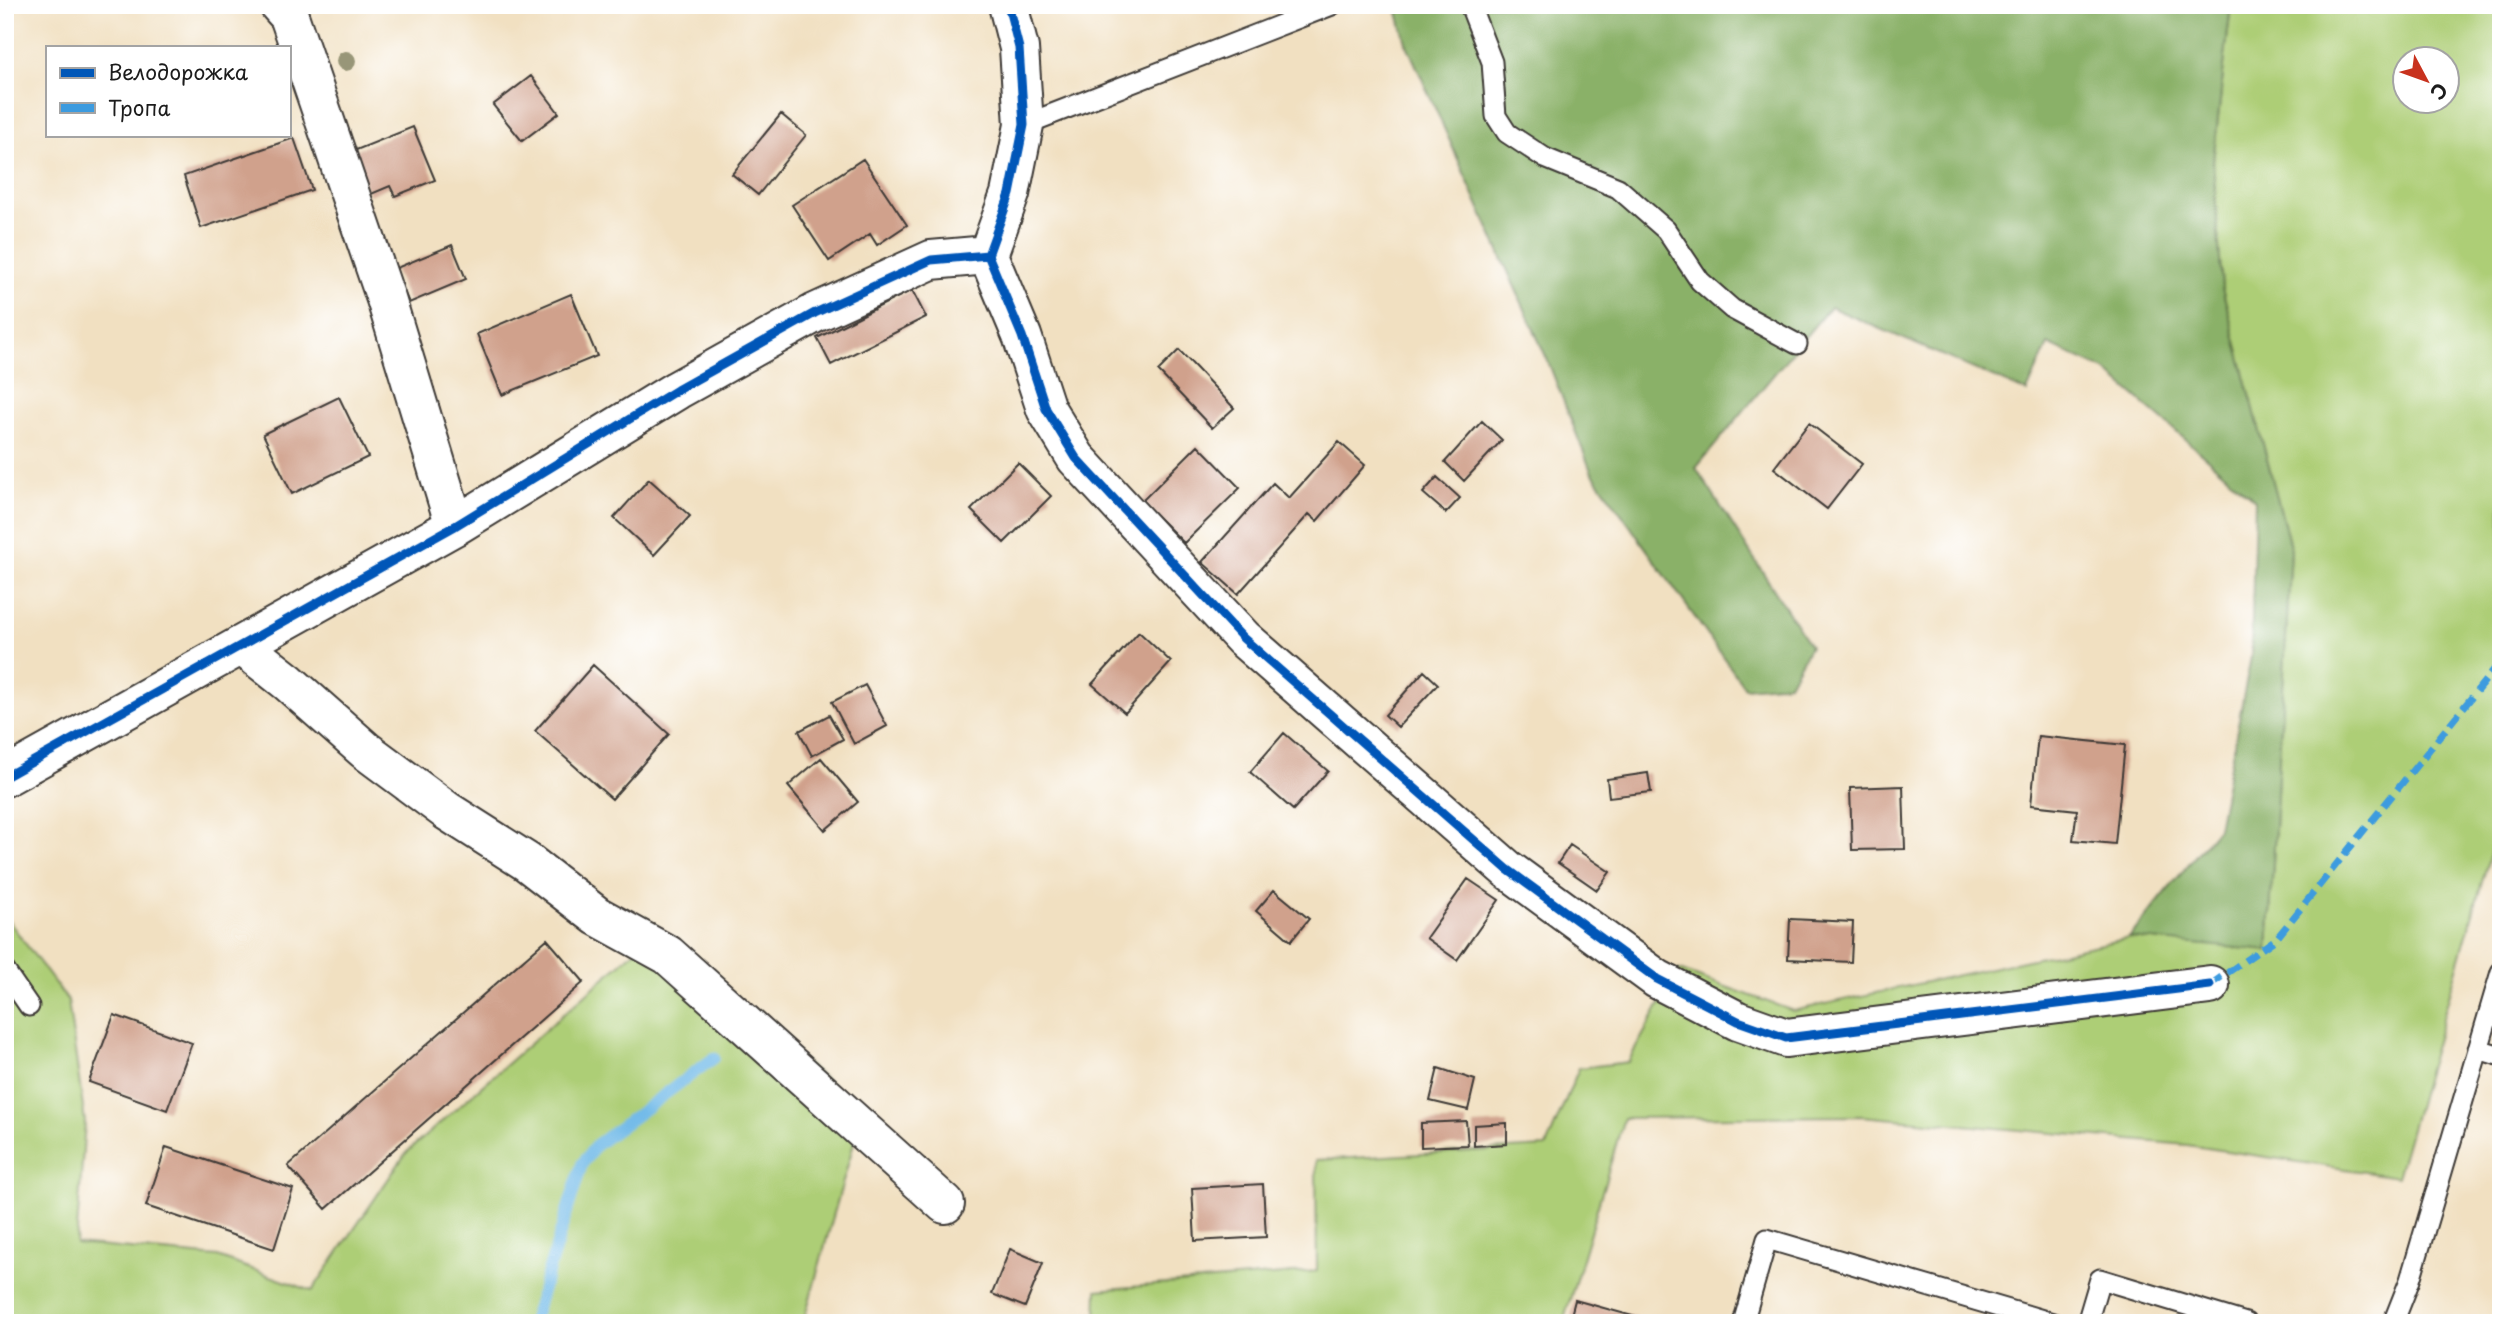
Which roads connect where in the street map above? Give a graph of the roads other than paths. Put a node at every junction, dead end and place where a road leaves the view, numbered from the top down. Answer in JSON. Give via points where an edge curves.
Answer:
{"nodes":[{"id":1,"x":279,"y":5,"type":"edge"},
{"id":2,"x":1008,"y":5,"type":"edge"},
{"id":3,"x":1332,"y":5,"type":"edge"},
{"id":4,"x":1470,"y":5,"type":"edge"},
{"id":5,"x":1024,"y":125,"type":"junction"},
{"id":6,"x":988,"y":255,"type":"junction"},
{"id":7,"x":1797,"y":344,"type":"dead end"},
{"id":8,"x":455,"y":526,"type":"junction"},
{"id":9,"x":241,"y":645,"type":"junction"},
{"id":10,"x":5,"y":777,"type":"edge"},
{"id":11,"x":5,"y":971,"type":"edge"},
{"id":12,"x":2501,"y":972,"type":"edge"},
{"id":13,"x":2210,"y":985,"type":"dead end"},
{"id":14,"x":29,"y":1006,"type":"dead end"},
{"id":15,"x":2478,"y":1049,"type":"junction"},
{"id":16,"x":2501,"y":1056,"type":"edge"},
{"id":17,"x":945,"y":1204,"type":"dead end"},
{"id":18,"x":1743,"y":1323,"type":"edge"},
{"id":19,"x":2053,"y":1323,"type":"edge"},
{"id":20,"x":2087,"y":1323,"type":"edge"},
{"id":21,"x":2246,"y":1323,"type":"edge"},
{"id":22,"x":2393,"y":1323,"type":"edge"}],
"edges":[{"from":1,"to":8,"type":"street","via":[[289,16],[386,299]]},
{"from":2,"to":5,"type":"street","via":[[1019,48]]},
{"from":3,"to":5,"type":"lane"},
{"from":4,"to":7,"type":"lane","via":[[1492,62],[1496,116],[1507,133],[1545,158],[1618,188],[1666,230],[1700,281],[1732,309]]},
{"from":5,"to":6,"type":"street","via":[[1010,194]]},
{"from":6,"to":8,"type":"street","via":[[931,260],[816,313],[677,390]]},
{"from":6,"to":13,"type":"street","via":[[1046,409],[1076,458],[1243,638],[1507,869],[1657,979],[1738,1021],[1786,1038]]},
{"from":8,"to":9,"type":"street"},
{"from":9,"to":10,"type":"street"},
{"from":9,"to":17,"type":"street","via":[[365,750],[447,811],[527,862],[597,916],[668,955]]},
{"from":11,"to":14,"type":"lane"},
{"from":12,"to":15,"type":"lane"},
{"from":15,"to":16,"type":"lane"},
{"from":15,"to":22,"type":"lane"},
{"from":18,"to":19,"type":"lane","via":[[1767,1239]]},
{"from":20,"to":21,"type":"lane","via":[[2100,1279]]}]}
